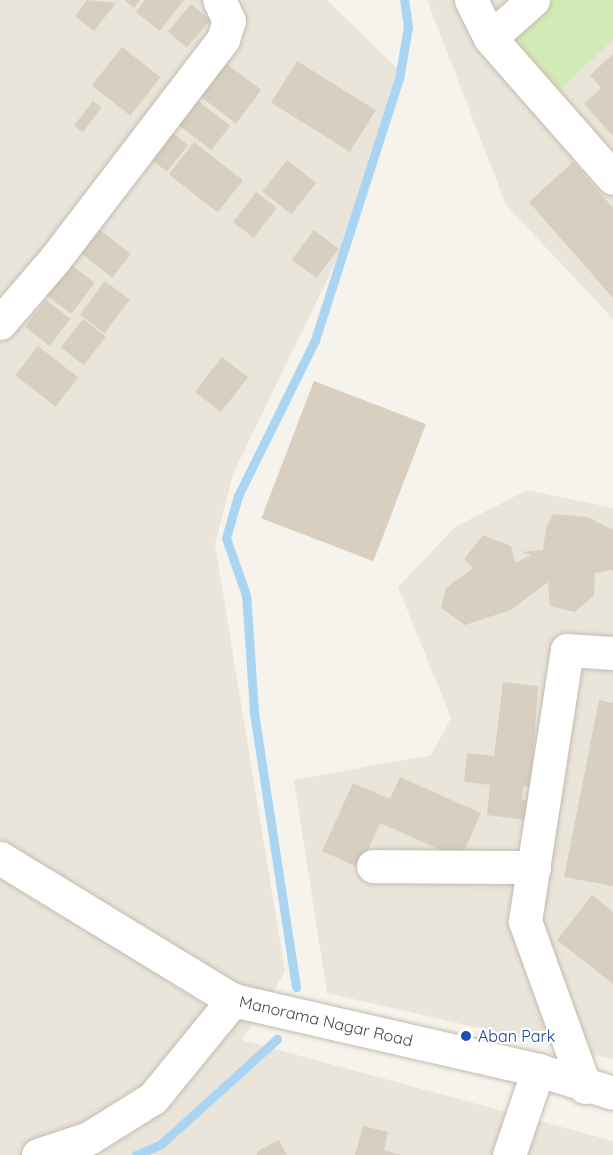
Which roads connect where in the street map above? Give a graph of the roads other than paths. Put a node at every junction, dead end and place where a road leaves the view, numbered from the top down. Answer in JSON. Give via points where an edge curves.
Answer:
{"nodes":[{"id":1,"x":219,"y":0,"type":"edge"},
{"id":2,"x":471,"y":0,"type":"edge"},
{"id":3,"x":533,"y":0,"type":"edge"},
{"id":4,"x":490,"y":39,"type":"junction"},
{"id":5,"x":613,"y":178,"type":"edge"},
{"id":6,"x":0,"y":323,"type":"edge"},
{"id":7,"x":613,"y":653,"type":"edge"},
{"id":8,"x":0,"y":858,"type":"edge"},
{"id":9,"x":373,"y":866,"type":"dead end"},
{"id":10,"x":534,"y":867,"type":"junction"},
{"id":11,"x":234,"y":1000,"type":"junction"},
{"id":12,"x":538,"y":1070,"type":"junction"},
{"id":13,"x":599,"y":1090,"type":"edge"},
{"id":14,"x":38,"y":1155,"type":"edge"},
{"id":15,"x":508,"y":1155,"type":"edge"}],
"edges":[{"from":1,"to":6,"type":"street","via":[[229,21],[223,39]]},
{"from":2,"to":4,"type":"street"},
{"from":3,"to":4,"type":"street"},
{"from":4,"to":5,"type":"street"},
{"from":7,"to":10,"type":"street","via":[[567,650]]},
{"from":8,"to":11,"type":"street","name":"Manorama Nagar Road"},
{"from":9,"to":10,"type":"street"},
{"from":10,"to":13,"type":"street","via":[[525,921]]},
{"from":11,"to":12,"type":"street","name":"Manorama Nagar Road"},
{"from":11,"to":14,"type":"street","via":[[153,1098],[89,1138]]},
{"from":12,"to":13,"type":"street","name":"Manorama Nagar Road"},
{"from":12,"to":15,"type":"street"}]}
